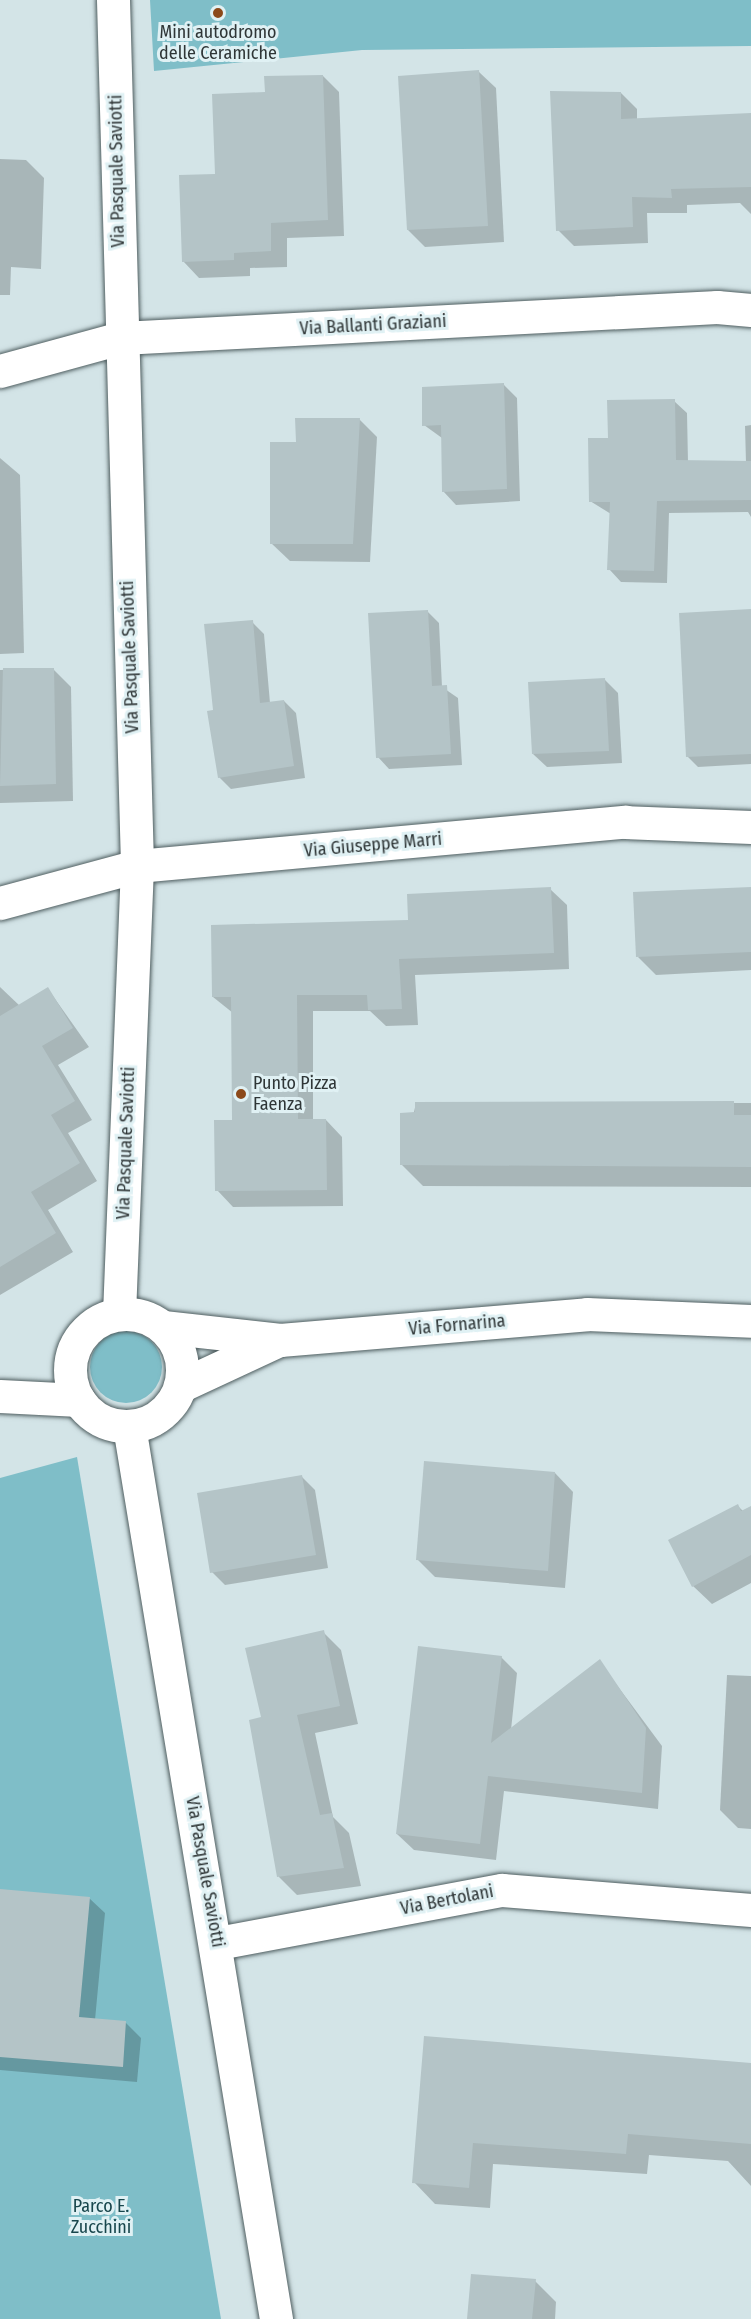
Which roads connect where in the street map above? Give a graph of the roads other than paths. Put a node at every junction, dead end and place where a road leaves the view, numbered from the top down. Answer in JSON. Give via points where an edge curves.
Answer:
{"nodes":[{"id":1,"x":113,"y":0,"type":"edge"},
{"id":2,"x":751,"y":310,"type":"edge"},
{"id":3,"x":121,"y":338,"type":"junction"},
{"id":4,"x":0,"y":371,"type":"edge"},
{"id":5,"x":751,"y":827,"type":"edge"},
{"id":6,"x":136,"y":866,"type":"junction"},
{"id":7,"x":0,"y":903,"type":"edge"},
{"id":8,"x":119,"y":1314,"type":"junction"},
{"id":9,"x":751,"y":1321,"type":"edge"},
{"id":10,"x":163,"y":1327,"type":"junction"},
{"id":11,"x":280,"y":1340,"type":"junction"},
{"id":12,"x":72,"y":1357,"type":"junction"},
{"id":13,"x":180,"y":1386,"type":"junction"},
{"id":14,"x":2,"y":1395,"type":"edge"},
{"id":15,"x":79,"y":1400,"type":"junction"},
{"id":16,"x":129,"y":1426,"type":"junction"},
{"id":17,"x":751,"y":1910,"type":"edge"},
{"id":18,"x":218,"y":1943,"type":"junction"},
{"id":19,"x":276,"y":2319,"type":"edge"}],
"edges":[{"from":1,"to":3,"type":"street","name":"Via Pasquale Saviotti"},
{"from":2,"to":3,"type":"street","name":"Via Ballanti Graziani","via":[[717,307]]},
{"from":3,"to":4,"type":"street","name":"Via Ballanti Graziani"},
{"from":3,"to":6,"type":"street","name":"Via Pasquale Saviotti"},
{"from":5,"to":6,"type":"street","name":"Via Giuseppe Marri","via":[[625,822]]},
{"from":6,"to":7,"type":"street","name":"Via Giuseppe Marri"},
{"from":6,"to":8,"type":"street","name":"Via Pasquale Saviotti"},
{"from":8,"to":10,"type":"street","name":"Via Fornarina","via":[[142,1316]]},
{"from":8,"to":12,"type":"street","via":[[89,1328]]},
{"from":9,"to":11,"type":"street","name":"Via Fornarina","via":[[587,1314]]},
{"from":10,"to":11,"type":"street","name":"Via Fornarina"},
{"from":10,"to":13,"type":"street","via":[[180,1354]]},
{"from":11,"to":13,"type":"street"},
{"from":12,"to":14,"type":"street"},
{"from":12,"to":15,"type":"street"},
{"from":13,"to":16,"type":"street","via":[[161,1414]]},
{"from":14,"to":15,"type":"street"},
{"from":15,"to":16,"type":"street","via":[[100,1419]]},
{"from":16,"to":18,"type":"street","name":"Via Pasquale Saviotti"},
{"from":17,"to":18,"type":"street","name":"Via Bertolani","via":[[502,1890]]},
{"from":18,"to":19,"type":"street","name":"Via Pasquale Saviotti"}]}
